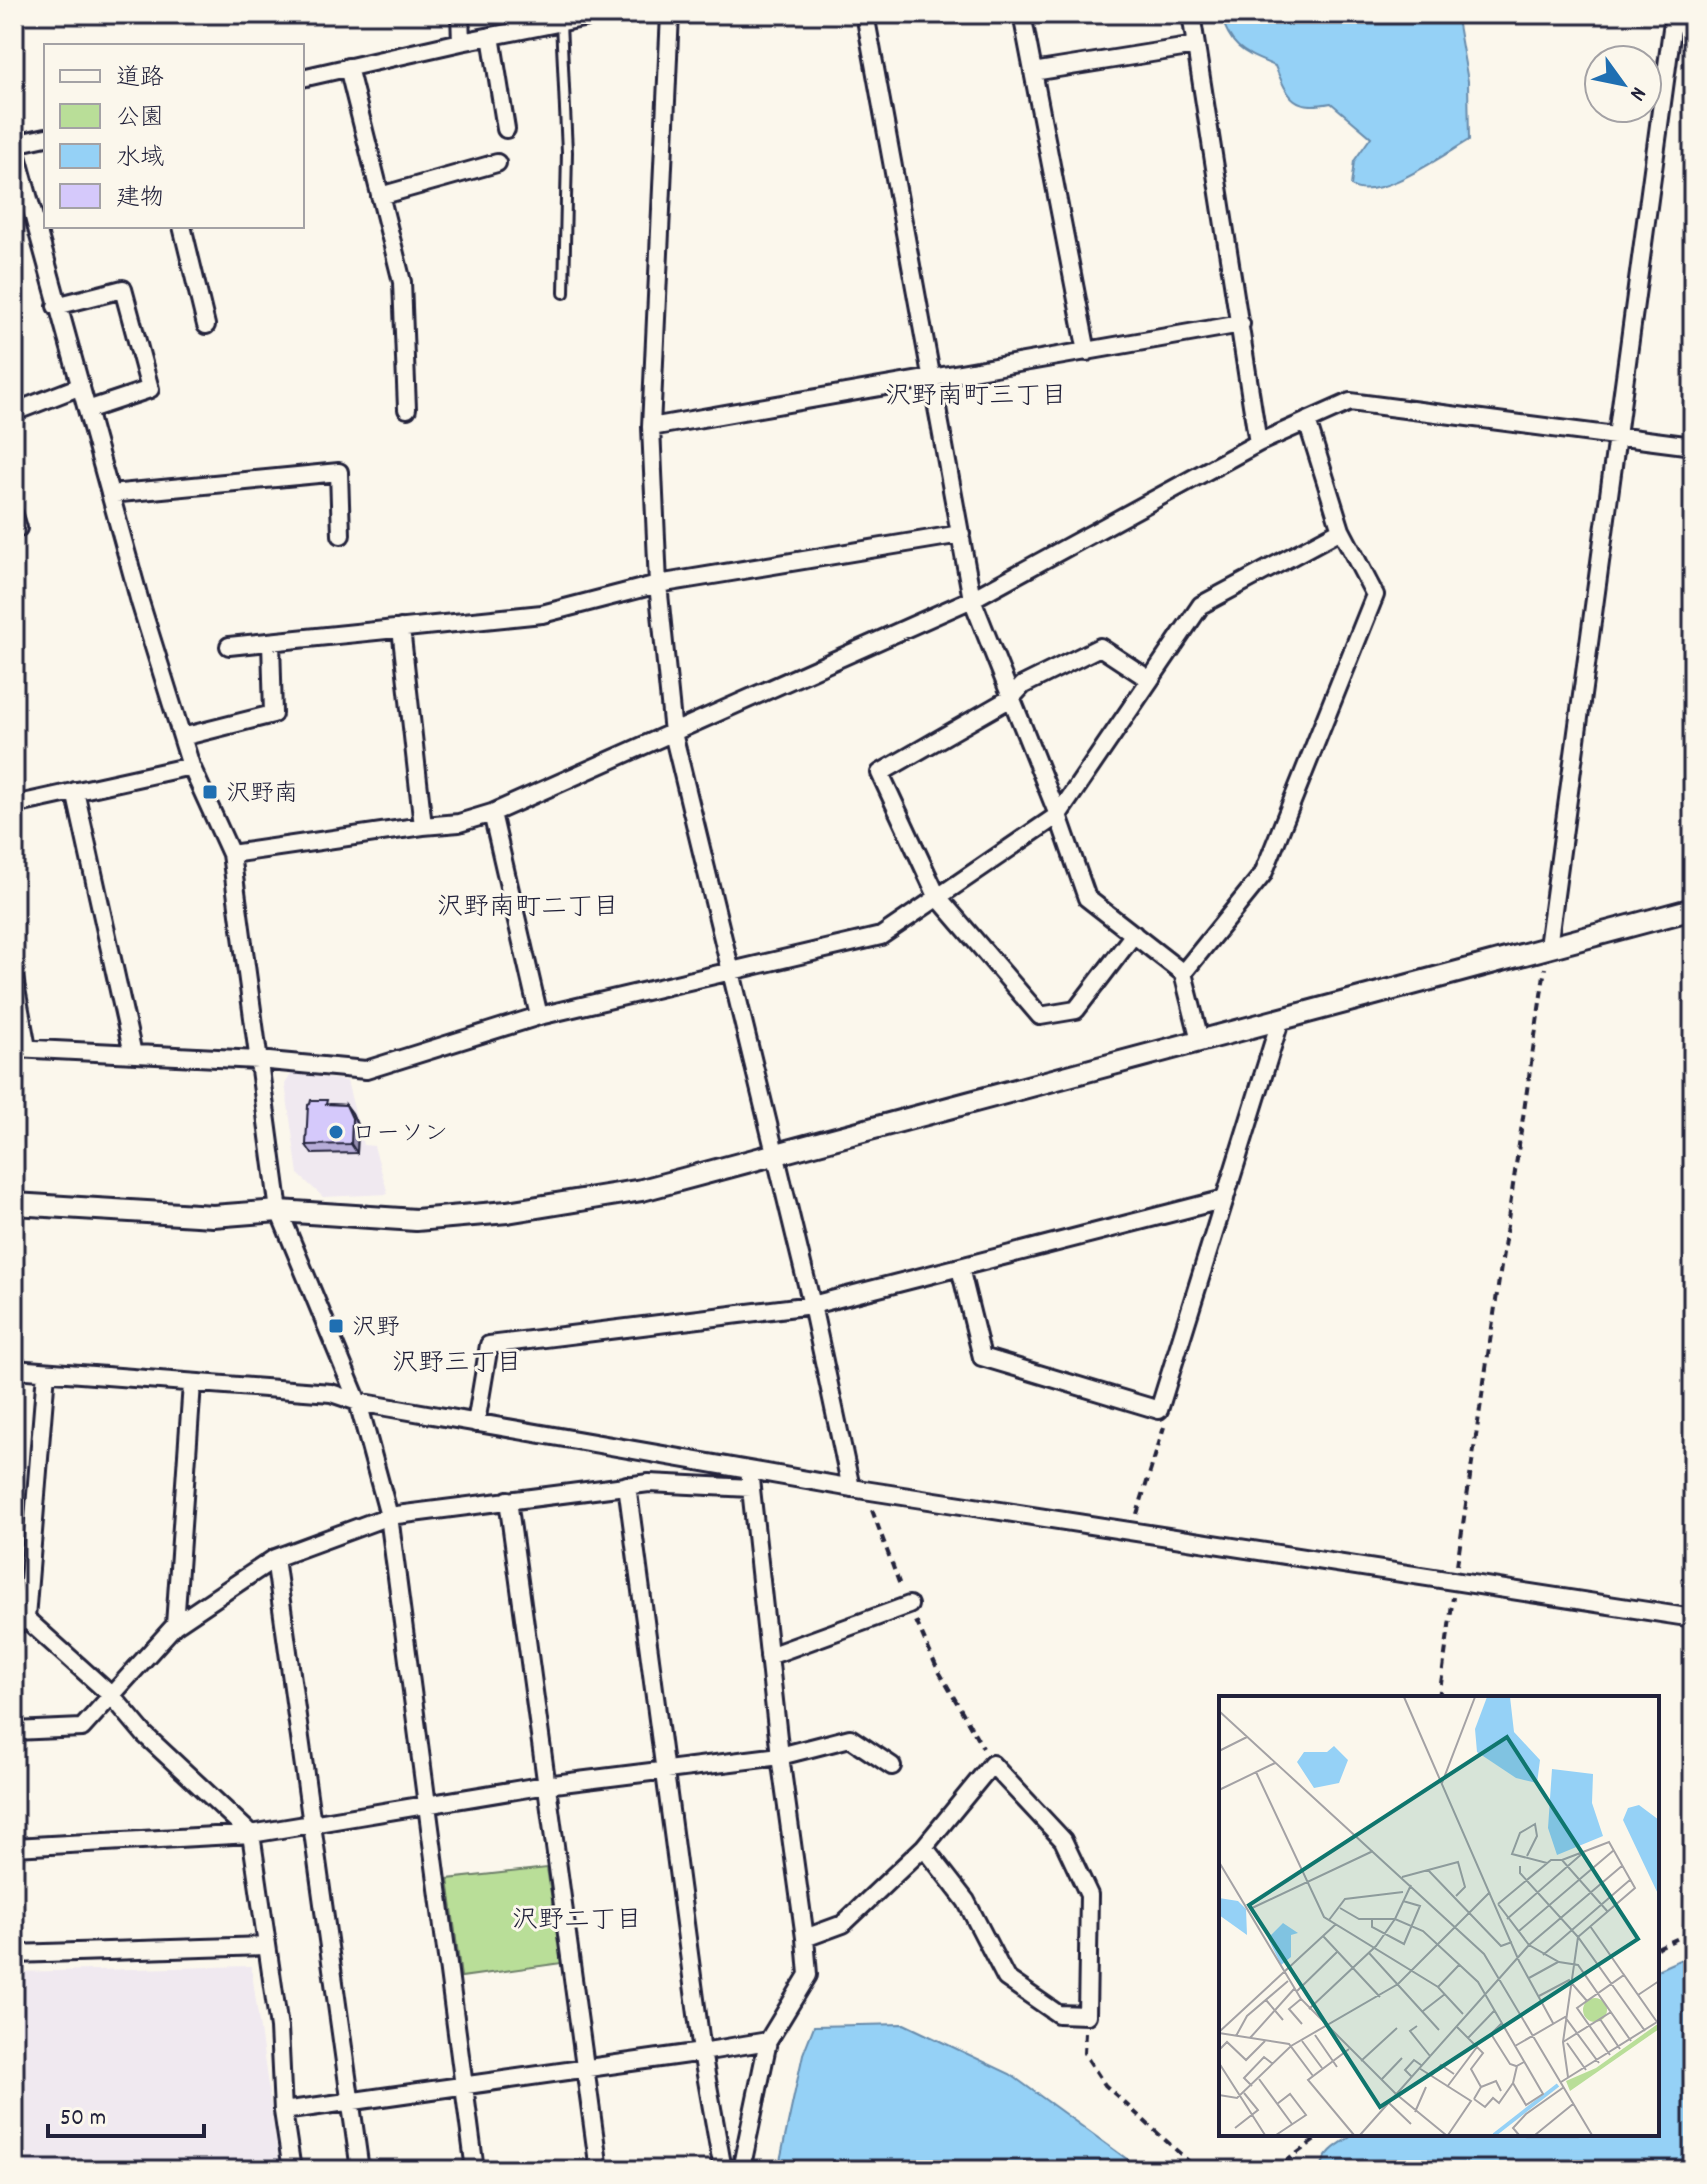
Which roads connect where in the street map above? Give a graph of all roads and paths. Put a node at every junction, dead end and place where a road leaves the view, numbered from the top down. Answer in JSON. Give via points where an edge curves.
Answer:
{"nodes":[{"id":1,"x":460,"y":14,"type":"edge"},
{"id":2,"x":603,"y":14,"type":"edge"},
{"id":3,"x":670,"y":14,"type":"edge"},
{"id":4,"x":865,"y":14,"type":"edge"},
{"id":5,"x":1022,"y":14,"type":"edge"},
{"id":6,"x":1191,"y":14,"type":"edge"},
{"id":7,"x":1674,"y":14,"type":"edge"},
{"id":8,"x":561,"y":23,"type":"junction"},
{"id":9,"x":491,"y":36,"type":"junction"},
{"id":10,"x":461,"y":42,"type":"junction"},
{"id":11,"x":1195,"y":46,"type":"junction"},
{"id":12,"x":348,"y":67,"type":"junction"},
{"id":13,"x":1033,"y":72,"type":"junction"},
{"id":14,"x":304,"y":78,"type":"edge"},
{"id":15,"x":506,"y":129,"type":"dead end"},
{"id":16,"x":44,"y":138,"type":"edge"},
{"id":17,"x":14,"y":145,"type":"edge"},
{"id":18,"x":497,"y":163,"type":"dead end"},
{"id":19,"x":380,"y":196,"type":"junction"},
{"id":20,"x":182,"y":228,"type":"edge"},
{"id":21,"x":564,"y":293,"type":"dead end"},
{"id":22,"x":56,"y":306,"type":"junction"},
{"id":23,"x":1241,"y":324,"type":"junction"},
{"id":24,"x":206,"y":325,"type":"dead end"},
{"id":25,"x":1087,"y":352,"type":"junction"},
{"id":26,"x":933,"y":378,"type":"junction"},
{"id":27,"x":81,"y":386,"type":"junction"},
{"id":28,"x":407,"y":409,"type":"dead end"},
{"id":29,"x":87,"y":410,"type":"junction"},
{"id":30,"x":14,"y":412,"type":"edge"},
{"id":31,"x":1307,"y":421,"type":"junction"},
{"id":32,"x":651,"y":427,"type":"junction"},
{"id":33,"x":1618,"y":435,"type":"junction"},
{"id":34,"x":1258,"y":443,"type":"junction"},
{"id":35,"x":1693,"y":446,"type":"edge"},
{"id":36,"x":110,"y":494,"type":"junction"},
{"id":37,"x":14,"y":515,"type":"edge"},
{"id":38,"x":14,"y":529,"type":"edge"},
{"id":39,"x":1341,"y":530,"type":"junction"},
{"id":40,"x":961,"y":534,"type":"junction"},
{"id":41,"x":341,"y":535,"type":"dead end"},
{"id":42,"x":658,"y":584,"type":"junction"},
{"id":43,"x":972,"y":599,"type":"junction"},
{"id":44,"x":401,"y":628,"type":"junction"},
{"id":45,"x":271,"y":642,"type":"junction"},
{"id":46,"x":229,"y":646,"type":"dead end"},
{"id":47,"x":1150,"y":680,"type":"junction"},
{"id":48,"x":1011,"y":698,"type":"junction"},
{"id":49,"x":673,"y":733,"type":"junction"},
{"id":50,"x":182,"y":737,"type":"junction"},
{"id":51,"x":191,"y":766,"type":"junction"},
{"id":52,"x":75,"y":791,"type":"junction"},
{"id":53,"x":14,"y":805,"type":"edge"},
{"id":54,"x":492,"y":813,"type":"junction"},
{"id":55,"x":1058,"y":815,"type":"junction"},
{"id":56,"x":423,"y":826,"type":"junction"},
{"id":57,"x":231,"y":854,"type":"junction"},
{"id":58,"x":937,"y":896,"type":"junction"},
{"id":59,"x":1693,"y":909,"type":"edge"},
{"id":60,"x":1134,"y":934,"type":"junction"},
{"id":61,"x":1548,"y":947,"type":"junction"},
{"id":62,"x":732,"y":970,"type":"junction"},
{"id":63,"x":1183,"y":973,"type":"junction"},
{"id":64,"x":14,"y":978,"type":"edge"},
{"id":65,"x":539,"y":1016,"type":"junction"},
{"id":66,"x":1281,"y":1018,"type":"junction"},
{"id":67,"x":1200,"y":1040,"type":"junction"},
{"id":68,"x":20,"y":1048,"type":"edge"},
{"id":69,"x":133,"y":1054,"type":"junction"},
{"id":70,"x":258,"y":1060,"type":"junction"},
{"id":71,"x":775,"y":1153,"type":"junction"},
{"id":72,"x":1225,"y":1199,"type":"junction"},
{"id":73,"x":14,"y":1204,"type":"edge"},
{"id":74,"x":279,"y":1211,"type":"junction"},
{"id":75,"x":960,"y":1268,"type":"junction"},
{"id":76,"x":812,"y":1305,"type":"junction"},
{"id":77,"x":14,"y":1369,"type":"edge"},
{"id":78,"x":46,"y":1372,"type":"junction"},
{"id":79,"x":192,"y":1384,"type":"junction"},
{"id":80,"x":358,"y":1402,"type":"junction"},
{"id":81,"x":1159,"y":1410,"type":"junction"},
{"id":82,"x":476,"y":1423,"type":"junction"},
{"id":83,"x":749,"y":1470,"type":"junction"},
{"id":84,"x":627,"y":1485,"type":"junction"},
{"id":85,"x":751,"y":1488,"type":"junction"},
{"id":86,"x":858,"y":1489,"type":"junction"},
{"id":87,"x":508,"y":1500,"type":"junction"},
{"id":88,"x":389,"y":1516,"type":"junction"},
{"id":89,"x":1131,"y":1532,"type":"junction"},
{"id":90,"x":275,"y":1558,"type":"junction"},
{"id":91,"x":1455,"y":1582,"type":"junction"},
{"id":92,"x":909,"y":1605,"type":"junction"},
{"id":93,"x":18,"y":1618,"type":"edge"},
{"id":94,"x":1691,"y":1621,"type":"edge"},
{"id":95,"x":175,"y":1625,"type":"junction"},
{"id":96,"x":769,"y":1656,"type":"junction"},
{"id":97,"x":1439,"y":1696,"type":"edge"},
{"id":98,"x":113,"y":1697,"type":"junction"},
{"id":99,"x":14,"y":1731,"type":"edge"},
{"id":100,"x":780,"y":1756,"type":"junction"},
{"id":101,"x":992,"y":1764,"type":"junction"},
{"id":102,"x":892,"y":1766,"type":"dead end"},
{"id":103,"x":665,"y":1770,"type":"junction"},
{"id":104,"x":546,"y":1785,"type":"junction"},
{"id":105,"x":426,"y":1804,"type":"junction"},
{"id":106,"x":313,"y":1823,"type":"junction"},
{"id":107,"x":251,"y":1834,"type":"junction"},
{"id":108,"x":14,"y":1847,"type":"edge"},
{"id":109,"x":924,"y":1847,"type":"junction"},
{"id":110,"x":1693,"y":1934,"type":"edge"},
{"id":111,"x":805,"y":1938,"type":"junction"},
{"id":112,"x":266,"y":1946,"type":"junction"},
{"id":113,"x":1659,"y":1947,"type":"edge"},
{"id":114,"x":14,"y":1954,"type":"edge"},
{"id":115,"x":1087,"y":2015,"type":"junction"},
{"id":116,"x":768,"y":2041,"type":"junction"},
{"id":117,"x":702,"y":2052,"type":"junction"},
{"id":118,"x":586,"y":2068,"type":"junction"},
{"id":119,"x":463,"y":2084,"type":"junction"},
{"id":120,"x":351,"y":2101,"type":"junction"},
{"id":121,"x":283,"y":2111,"type":"junction"},
{"id":122,"x":1320,"y":2136,"type":"edge"},
{"id":123,"x":292,"y":2170,"type":"edge"},
{"id":124,"x":360,"y":2170,"type":"edge"},
{"id":125,"x":475,"y":2170,"type":"edge"},
{"id":126,"x":599,"y":2170,"type":"edge"},
{"id":127,"x":723,"y":2170,"type":"edge"},
{"id":128,"x":741,"y":2170,"type":"edge"},
{"id":129,"x":1198,"y":2170,"type":"edge"},
{"id":130,"x":1280,"y":2170,"type":"edge"}],
"edges":[{"from":1,"to":10,"type":"street"},
{"from":2,"to":8,"type":"street"},
{"from":3,"to":32,"type":"street"},
{"from":4,"to":26,"type":"street"},
{"from":5,"to":13,"type":"street"},
{"from":6,"to":11,"type":"street"},
{"from":7,"to":33,"type":"street"},
{"from":8,"to":9,"type":"street"},
{"from":8,"to":21,"type":"lane","via":[[567,152]]},
{"from":9,"to":10,"type":"street"},
{"from":9,"to":15,"type":"street"},
{"from":10,"to":12,"type":"street"},
{"from":11,"to":13,"type":"street"},
{"from":11,"to":23,"type":"street"},
{"from":12,"to":14,"type":"street"},
{"from":12,"to":19,"type":"street"},
{"from":13,"to":25,"type":"street"},
{"from":16,"to":17,"type":"street"},
{"from":17,"to":22,"type":"street"},
{"from":18,"to":19,"type":"street"},
{"from":19,"to":28,"type":"street","via":[[402,282]]},
{"from":20,"to":24,"type":"street"},
{"from":22,"to":27,"type":"street"},
{"from":22,"to":29,"type":"street","via":[[123,289],[150,389]]},
{"from":23,"to":25,"type":"street"},
{"from":23,"to":34,"type":"street"},
{"from":25,"to":26,"type":"street"},
{"from":26,"to":32,"type":"street"},
{"from":26,"to":40,"type":"street"},
{"from":27,"to":29,"type":"street"},
{"from":27,"to":30,"type":"street"},
{"from":29,"to":36,"type":"street"},
{"from":31,"to":33,"type":"street","via":[[1350,402]]},
{"from":31,"to":34,"type":"street"},
{"from":31,"to":39,"type":"street"},
{"from":32,"to":42,"type":"street"},
{"from":33,"to":35,"type":"street"},
{"from":33,"to":61,"type":"street"},
{"from":34,"to":43,"type":"street"},
{"from":36,"to":41,"type":"street","via":[[339,472]]},
{"from":36,"to":50,"type":"street"},
{"from":37,"to":38,"type":"street"},
{"from":39,"to":47,"type":"street","via":[[1201,605]]},
{"from":39,"to":63,"type":"street","via":[[1375,595],[1263,874]]},
{"from":40,"to":42,"type":"street"},
{"from":40,"to":43,"type":"street"},
{"from":42,"to":44,"type":"street","via":[[542,614]]},
{"from":42,"to":49,"type":"street"},
{"from":43,"to":48,"type":"street"},
{"from":43,"to":49,"type":"street"},
{"from":44,"to":45,"type":"street"},
{"from":44,"to":56,"type":"street"},
{"from":45,"to":46,"type":"street"},
{"from":45,"to":50,"type":"street","via":[[273,714]]},
{"from":47,"to":48,"type":"street","via":[[1100,647],[1023,685]]},
{"from":47,"to":55,"type":"street"},
{"from":48,"to":55,"type":"street"},
{"from":48,"to":58,"type":"street","via":[[880,773]]},
{"from":49,"to":54,"type":"street"},
{"from":49,"to":62,"type":"street"},
{"from":50,"to":51,"type":"street"},
{"from":51,"to":52,"type":"street"},
{"from":51,"to":57,"type":"street"},
{"from":52,"to":53,"type":"street"},
{"from":52,"to":69,"type":"street"},
{"from":54,"to":56,"type":"street"},
{"from":54,"to":65,"type":"street"},
{"from":55,"to":58,"type":"street"},
{"from":55,"to":60,"type":"street","via":[[1087,898]]},
{"from":56,"to":57,"type":"street"},
{"from":57,"to":70,"type":"street"},
{"from":58,"to":60,"type":"street","via":[[1040,1016],[1076,1010]]},
{"from":58,"to":62,"type":"street","via":[[881,936]]},
{"from":59,"to":61,"type":"street"},
{"from":60,"to":63,"type":"street"},
{"from":61,"to":66,"type":"street"},
{"from":61,"to":91,"type":"path"},
{"from":62,"to":65,"type":"street"},
{"from":62,"to":71,"type":"street"},
{"from":63,"to":67,"type":"street"},
{"from":64,"to":68,"type":"street"},
{"from":65,"to":70,"type":"street","via":[[366,1070]]},
{"from":66,"to":67,"type":"street"},
{"from":66,"to":72,"type":"street"},
{"from":67,"to":71,"type":"street"},
{"from":68,"to":69,"type":"street"},
{"from":69,"to":70,"type":"street"},
{"from":70,"to":74,"type":"street"},
{"from":71,"to":74,"type":"street","via":[[642,1190],[507,1212],[416,1220]]},
{"from":71,"to":76,"type":"street"},
{"from":72,"to":75,"type":"street"},
{"from":72,"to":81,"type":"street"},
{"from":73,"to":74,"type":"street","via":[[213,1216]]},
{"from":74,"to":80,"type":"street"},
{"from":75,"to":76,"type":"street"},
{"from":75,"to":81,"type":"street","via":[[982,1357]]},
{"from":76,"to":82,"type":"street","via":[[489,1345]]},
{"from":76,"to":86,"type":"street"},
{"from":77,"to":78,"type":"street"},
{"from":78,"to":79,"type":"street"},
{"from":78,"to":93,"type":"street"},
{"from":79,"to":80,"type":"street","via":[[331,1393]]},
{"from":79,"to":95,"type":"street"},
{"from":80,"to":82,"type":"street"},
{"from":80,"to":88,"type":"street"},
{"from":81,"to":89,"type":"path","via":[[1165,1423]]},
{"from":82,"to":83,"type":"street"},
{"from":83,"to":85,"type":"street"},
{"from":83,"to":86,"type":"street"},
{"from":84,"to":85,"type":"street"},
{"from":84,"to":87,"type":"street"},
{"from":84,"to":103,"type":"street"},
{"from":85,"to":96,"type":"street"},
{"from":86,"to":89,"type":"street"},
{"from":86,"to":92,"type":"path"},
{"from":87,"to":88,"type":"street"},
{"from":87,"to":104,"type":"street"},
{"from":88,"to":90,"type":"street"},
{"from":88,"to":105,"type":"street"},
{"from":89,"to":91,"type":"street"},
{"from":90,"to":95,"type":"street"},
{"from":90,"to":106,"type":"street"},
{"from":91,"to":94,"type":"street"},
{"from":91,"to":97,"type":"path"},
{"from":92,"to":96,"type":"street"},
{"from":92,"to":101,"type":"path","via":[[937,1668]]},
{"from":93,"to":98,"type":"street"},
{"from":95,"to":98,"type":"street"},
{"from":96,"to":100,"type":"street"},
{"from":98,"to":99,"type":"street","via":[[82,1728]]},
{"from":98,"to":107,"type":"street","via":[[145,1735]]},
{"from":100,"to":102,"type":"street","via":[[850,1738]]},
{"from":100,"to":103,"type":"street"},
{"from":100,"to":111,"type":"street"},
{"from":101,"to":109,"type":"street"},
{"from":101,"to":115,"type":"street","via":[[1063,1840],[1089,1895]]},
{"from":103,"to":104,"type":"street"},
{"from":103,"to":117,"type":"street"},
{"from":104,"to":105,"type":"street"},
{"from":104,"to":118,"type":"street"},
{"from":105,"to":106,"type":"street"},
{"from":105,"to":119,"type":"street"},
{"from":106,"to":107,"type":"street"},
{"from":106,"to":120,"type":"street"},
{"from":107,"to":108,"type":"street"},
{"from":107,"to":112,"type":"street"},
{"from":109,"to":111,"type":"street","via":[[843,1924]]},
{"from":109,"to":115,"type":"street","via":[[966,1901],[1006,1978],[1058,2014]]},
{"from":110,"to":113,"type":"path"},
{"from":111,"to":116,"type":"street","via":[[808,1975]]},
{"from":112,"to":114,"type":"street"},
{"from":112,"to":121,"type":"street","via":[[279,2028]]},
{"from":115,"to":129,"type":"path","via":[[1084,2053],[1105,2085]]},
{"from":116,"to":117,"type":"street"},
{"from":116,"to":128,"type":"street"},
{"from":117,"to":118,"type":"street"},
{"from":117,"to":127,"type":"street"},
{"from":118,"to":119,"type":"street"},
{"from":118,"to":126,"type":"street"},
{"from":119,"to":120,"type":"street"},
{"from":119,"to":125,"type":"street"},
{"from":120,"to":121,"type":"street"},
{"from":120,"to":124,"type":"street"},
{"from":121,"to":123,"type":"street"},
{"from":122,"to":130,"type":"path"}]}
